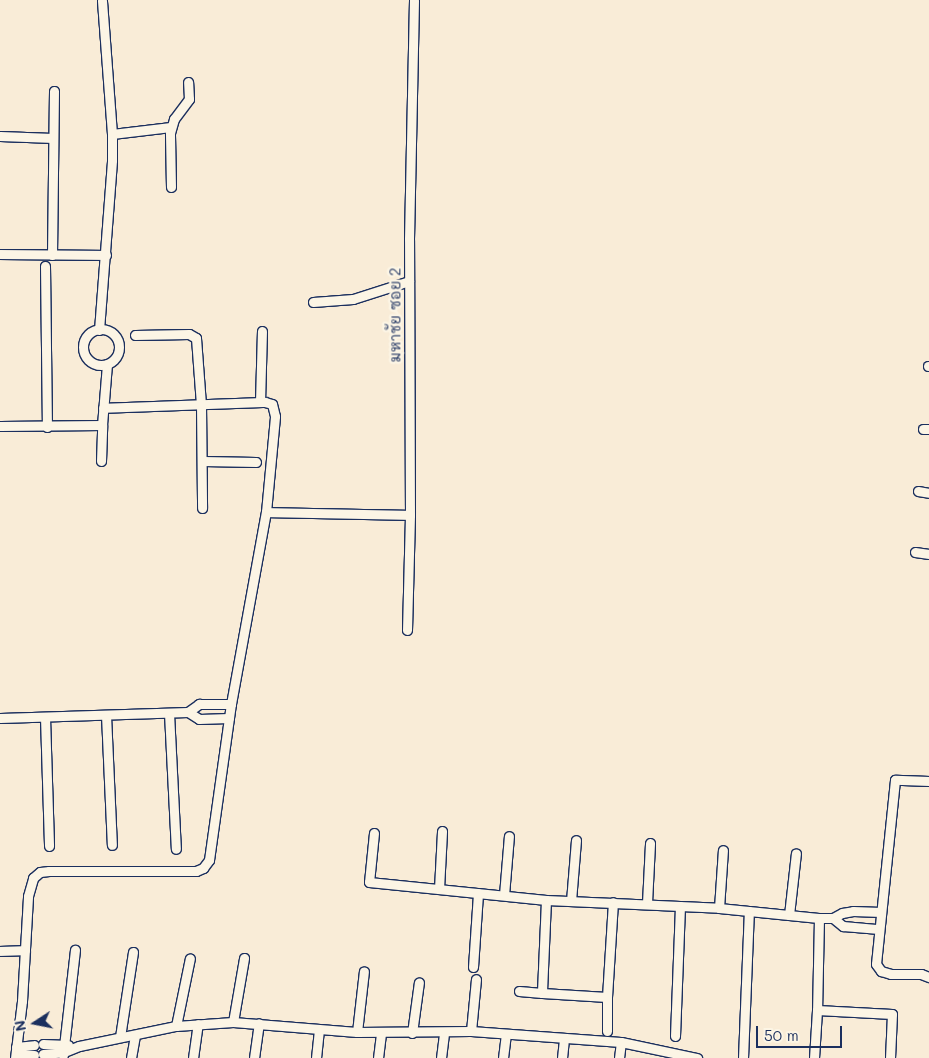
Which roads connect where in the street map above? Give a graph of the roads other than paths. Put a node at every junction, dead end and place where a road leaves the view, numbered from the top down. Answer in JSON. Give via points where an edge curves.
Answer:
{"nodes":[{"id":1,"x":102,"y":0,"type":"edge"},
{"id":2,"x":414,"y":0,"type":"edge"},
{"id":3,"x":188,"y":82,"type":"dead end"},
{"id":4,"x":54,"y":91,"type":"dead end"},
{"id":5,"x":171,"y":127,"type":"junction"},
{"id":6,"x":112,"y":134,"type":"junction"},
{"id":7,"x":0,"y":136,"type":"edge"},
{"id":8,"x":53,"y":138,"type":"junction"},
{"id":9,"x":170,"y":187,"type":"dead end"},
{"id":10,"x":0,"y":254,"type":"edge"},
{"id":11,"x":52,"y":255,"type":"junction"},
{"id":12,"x":106,"y":256,"type":"junction"},
{"id":13,"x":45,"y":266,"type":"dead end"},
{"id":14,"x":409,"y":281,"type":"junction"},
{"id":15,"x":312,"y":302,"type":"dead end"},
{"id":16,"x":99,"y":330,"type":"junction"},
{"id":17,"x":262,"y":331,"type":"dead end"},
{"id":18,"x":135,"y":335,"type":"dead end"},
{"id":19,"x":107,"y":364,"type":"junction"},
{"id":20,"x":260,"y":402,"type":"junction"},
{"id":21,"x":202,"y":405,"type":"junction"},
{"id":22,"x":104,"y":408,"type":"junction"},
{"id":23,"x":102,"y":425,"type":"junction"},
{"id":24,"x":0,"y":426,"type":"edge"},
{"id":25,"x":47,"y":426,"type":"junction"},
{"id":26,"x":101,"y":461,"type":"dead end"},
{"id":27,"x":202,"y":461,"type":"junction"},
{"id":28,"x":256,"y":462,"type":"dead end"},
{"id":29,"x":918,"y":491,"type":"dead end"},
{"id":30,"x":929,"y":493,"type":"edge"},
{"id":31,"x":202,"y":508,"type":"dead end"},
{"id":32,"x":266,"y":512,"type":"junction"},
{"id":33,"x":410,"y":515,"type":"junction"},
{"id":34,"x":915,"y":552,"type":"dead end"},
{"id":35,"x":929,"y":554,"type":"edge"},
{"id":36,"x":407,"y":630,"type":"dead end"},
{"id":37,"x":231,"y":704,"type":"junction"},
{"id":38,"x":188,"y":712,"type":"junction"},
{"id":39,"x":169,"y":713,"type":"junction"},
{"id":40,"x":106,"y":715,"type":"junction"},
{"id":41,"x":45,"y":717,"type":"junction"},
{"id":42,"x":0,"y":718,"type":"edge"},
{"id":43,"x":229,"y":718,"type":"junction"},
{"id":44,"x":929,"y":781,"type":"edge"},
{"id":45,"x":442,"y":831,"type":"dead end"},
{"id":46,"x":374,"y":833,"type":"dead end"},
{"id":47,"x":509,"y":836,"type":"dead end"},
{"id":48,"x":576,"y":840,"type":"dead end"},
{"id":49,"x":650,"y":842,"type":"dead end"},
{"id":50,"x":112,"y":845,"type":"dead end"},
{"id":51,"x":48,"y":846,"type":"dead end"},
{"id":52,"x":176,"y":849,"type":"dead end"},
{"id":53,"x":723,"y":850,"type":"dead end"},
{"id":54,"x":796,"y":853,"type":"dead end"},
{"id":55,"x":439,"y":889,"type":"junction"},
{"id":56,"x":478,"y":893,"type":"junction"},
{"id":57,"x":504,"y":895,"type":"junction"},
{"id":58,"x":546,"y":900,"type":"junction"},
{"id":59,"x":571,"y":900,"type":"junction"},
{"id":60,"x":612,"y":902,"type":"junction"},
{"id":61,"x":647,"y":903,"type":"junction"},
{"id":62,"x":680,"y":906,"type":"junction"},
{"id":63,"x":719,"y":908,"type":"junction"},
{"id":64,"x":750,"y":911,"type":"junction"},
{"id":65,"x":881,"y":912,"type":"junction"},
{"id":66,"x":789,"y":915,"type":"junction"},
{"id":67,"x":819,"y":918,"type":"junction"},
{"id":68,"x":833,"y":918,"type":"junction"},
{"id":69,"x":879,"y":929,"type":"junction"},
{"id":70,"x":25,"y":950,"type":"junction"},
{"id":71,"x":76,"y":950,"type":"dead end"},
{"id":72,"x":0,"y":951,"type":"edge"},
{"id":73,"x":133,"y":952,"type":"dead end"},
{"id":74,"x":190,"y":958,"type":"dead end"},
{"id":75,"x":244,"y":958,"type":"dead end"},
{"id":76,"x":473,"y":967,"type":"dead end"},
{"id":77,"x":364,"y":971,"type":"dead end"},
{"id":78,"x":929,"y":977,"type":"edge"},
{"id":79,"x":476,"y":979,"type":"dead end"},
{"id":80,"x":419,"y":982,"type":"dead end"},
{"id":81,"x":518,"y":991,"type":"dead end"},
{"id":82,"x":542,"y":993,"type":"junction"},
{"id":83,"x":608,"y":997,"type":"junction"},
{"id":84,"x":817,"y":1010,"type":"junction"},
{"id":85,"x":233,"y":1022,"type":"junction"},
{"id":86,"x":259,"y":1023,"type":"junction"},
{"id":87,"x":198,"y":1024,"type":"junction"},
{"id":88,"x":176,"y":1026,"type":"junction"},
{"id":89,"x":319,"y":1030,"type":"junction"},
{"id":90,"x":471,"y":1031,"type":"junction"},
{"id":91,"x":606,"y":1031,"type":"dead end"},
{"id":92,"x":357,"y":1032,"type":"junction"},
{"id":93,"x":381,"y":1032,"type":"junction"},
{"id":94,"x":444,"y":1032,"type":"junction"},
{"id":95,"x":412,"y":1033,"type":"junction"},
{"id":96,"x":135,"y":1035,"type":"junction"},
{"id":97,"x":506,"y":1035,"type":"junction"},
{"id":98,"x":675,"y":1036,"type":"dead end"},
{"id":99,"x":120,"y":1037,"type":"junction"},
{"id":100,"x":564,"y":1039,"type":"junction"},
{"id":101,"x":621,"y":1042,"type":"junction"},
{"id":102,"x":64,"y":1051,"type":"edge"},
{"id":103,"x":16,"y":1053,"type":"edge"},
{"id":104,"x":674,"y":1056,"type":"edge"},
{"id":105,"x":131,"y":1058,"type":"edge"},
{"id":106,"x":192,"y":1058,"type":"edge"},
{"id":107,"x":254,"y":1058,"type":"edge"},
{"id":108,"x":316,"y":1058,"type":"edge"},
{"id":109,"x":378,"y":1058,"type":"edge"},
{"id":110,"x":441,"y":1058,"type":"edge"},
{"id":111,"x":503,"y":1058,"type":"edge"},
{"id":112,"x":562,"y":1058,"type":"edge"},
{"id":113,"x":618,"y":1058,"type":"edge"},
{"id":114,"x":697,"y":1058,"type":"edge"},
{"id":115,"x":743,"y":1058,"type":"edge"},
{"id":116,"x":814,"y":1058,"type":"edge"},
{"id":117,"x":890,"y":1058,"type":"edge"}],
"edges":[{"from":1,"to":6,"type":"street"},
{"from":2,"to":14,"type":"street","name":"มหาชัย ซอย 2"},
{"from":3,"to":5,"type":"street","via":[[189,99]]},
{"from":4,"to":8,"type":"street"},
{"from":5,"to":6,"type":"street"},
{"from":5,"to":9,"type":"street"},
{"from":6,"to":12,"type":"street"},
{"from":7,"to":8,"type":"street"},
{"from":8,"to":11,"type":"street"},
{"from":10,"to":11,"type":"street"},
{"from":11,"to":12,"type":"street"},
{"from":12,"to":16,"type":"street"},
{"from":13,"to":25,"type":"street"},
{"from":14,"to":15,"type":"street","via":[[353,299]]},
{"from":14,"to":33,"type":"street","name":"มหาชัย ซอย 2"},
{"from":16,"to":19,"type":"street","via":[[110,332],[118,341],[116,358]]},
{"from":16,"to":19,"type":"street","via":[[88,336],[84,348],[94,364]]},
{"from":17,"to":20,"type":"street"},
{"from":18,"to":21,"type":"street","via":[[189,334],[196,338]]},
{"from":19,"to":22,"type":"street"},
{"from":20,"to":21,"type":"street"},
{"from":20,"to":32,"type":"street","via":[[272,404],[275,416]]},
{"from":21,"to":22,"type":"street"},
{"from":21,"to":27,"type":"street"},
{"from":22,"to":23,"type":"street"},
{"from":23,"to":25,"type":"street"},
{"from":23,"to":26,"type":"street"},
{"from":24,"to":25,"type":"street"},
{"from":27,"to":28,"type":"street"},
{"from":27,"to":31,"type":"street"},
{"from":29,"to":30,"type":"street"},
{"from":32,"to":33,"type":"street"},
{"from":32,"to":37,"type":"street"},
{"from":33,"to":36,"type":"street","name":"มหาชัย ซอย 2"},
{"from":34,"to":35,"type":"street"},
{"from":37,"to":38,"type":"street","via":[[200,704]]},
{"from":37,"to":43,"type":"street"},
{"from":38,"to":39,"type":"street"},
{"from":38,"to":43,"type":"street","via":[[199,719]]},
{"from":39,"to":40,"type":"street"},
{"from":39,"to":52,"type":"street"},
{"from":40,"to":41,"type":"street"},
{"from":40,"to":50,"type":"street"},
{"from":41,"to":42,"type":"street"},
{"from":41,"to":51,"type":"street"},
{"from":43,"to":70,"type":"street","via":[[214,836],[209,860],[203,868],[187,872],[40,872],[30,887]]},
{"from":44,"to":65,"type":"street","via":[[896,780]]},
{"from":45,"to":55,"type":"street"},
{"from":46,"to":55,"type":"street","via":[[369,882]]},
{"from":47,"to":57,"type":"street"},
{"from":48,"to":59,"type":"street"},
{"from":49,"to":61,"type":"street"},
{"from":53,"to":63,"type":"street"},
{"from":54,"to":66,"type":"street"},
{"from":55,"to":56,"type":"street"},
{"from":56,"to":57,"type":"street"},
{"from":56,"to":76,"type":"street"},
{"from":57,"to":58,"type":"street"},
{"from":58,"to":59,"type":"street"},
{"from":58,"to":82,"type":"street"},
{"from":59,"to":60,"type":"street"},
{"from":60,"to":61,"type":"street"},
{"from":60,"to":83,"type":"street"},
{"from":61,"to":62,"type":"street"},
{"from":62,"to":63,"type":"street"},
{"from":62,"to":98,"type":"street"},
{"from":63,"to":64,"type":"street"},
{"from":64,"to":66,"type":"street"},
{"from":64,"to":115,"type":"street"},
{"from":65,"to":68,"type":"street","via":[[848,912]]},
{"from":65,"to":69,"type":"street"},
{"from":66,"to":67,"type":"street"},
{"from":67,"to":68,"type":"street"},
{"from":67,"to":84,"type":"street"},
{"from":68,"to":69,"type":"street","via":[[843,926]]},
{"from":69,"to":78,"type":"street","via":[[876,964],[882,971]]},
{"from":70,"to":72,"type":"street"},
{"from":70,"to":103,"type":"street"},
{"from":71,"to":102,"type":"street"},
{"from":73,"to":99,"type":"street"},
{"from":74,"to":88,"type":"street"},
{"from":75,"to":85,"type":"street"},
{"from":77,"to":92,"type":"street"},
{"from":79,"to":90,"type":"street"},
{"from":80,"to":95,"type":"street"},
{"from":81,"to":82,"type":"street"},
{"from":82,"to":83,"type":"street"},
{"from":83,"to":91,"type":"street"},
{"from":84,"to":116,"type":"street"},
{"from":84,"to":117,"type":"street","via":[[892,1014]]},
{"from":85,"to":86,"type":"street"},
{"from":85,"to":87,"type":"street"},
{"from":86,"to":89,"type":"street"},
{"from":86,"to":107,"type":"street"},
{"from":87,"to":88,"type":"street"},
{"from":87,"to":106,"type":"street"},
{"from":88,"to":96,"type":"street"},
{"from":89,"to":92,"type":"street"},
{"from":89,"to":108,"type":"street"},
{"from":90,"to":94,"type":"street"},
{"from":90,"to":97,"type":"street"},
{"from":92,"to":93,"type":"street"},
{"from":93,"to":95,"type":"street"},
{"from":93,"to":109,"type":"street"},
{"from":94,"to":95,"type":"street"},
{"from":94,"to":110,"type":"street"},
{"from":96,"to":99,"type":"street"},
{"from":96,"to":105,"type":"street"},
{"from":97,"to":100,"type":"street"},
{"from":97,"to":111,"type":"street"},
{"from":99,"to":102,"type":"street"},
{"from":100,"to":101,"type":"street"},
{"from":100,"to":112,"type":"street"},
{"from":101,"to":104,"type":"street"},
{"from":101,"to":113,"type":"street"},
{"from":102,"to":103,"type":"street","via":[[38,1055]]},
{"from":102,"to":103,"type":"street","via":[[38,1044]]},
{"from":104,"to":114,"type":"street"}]}
